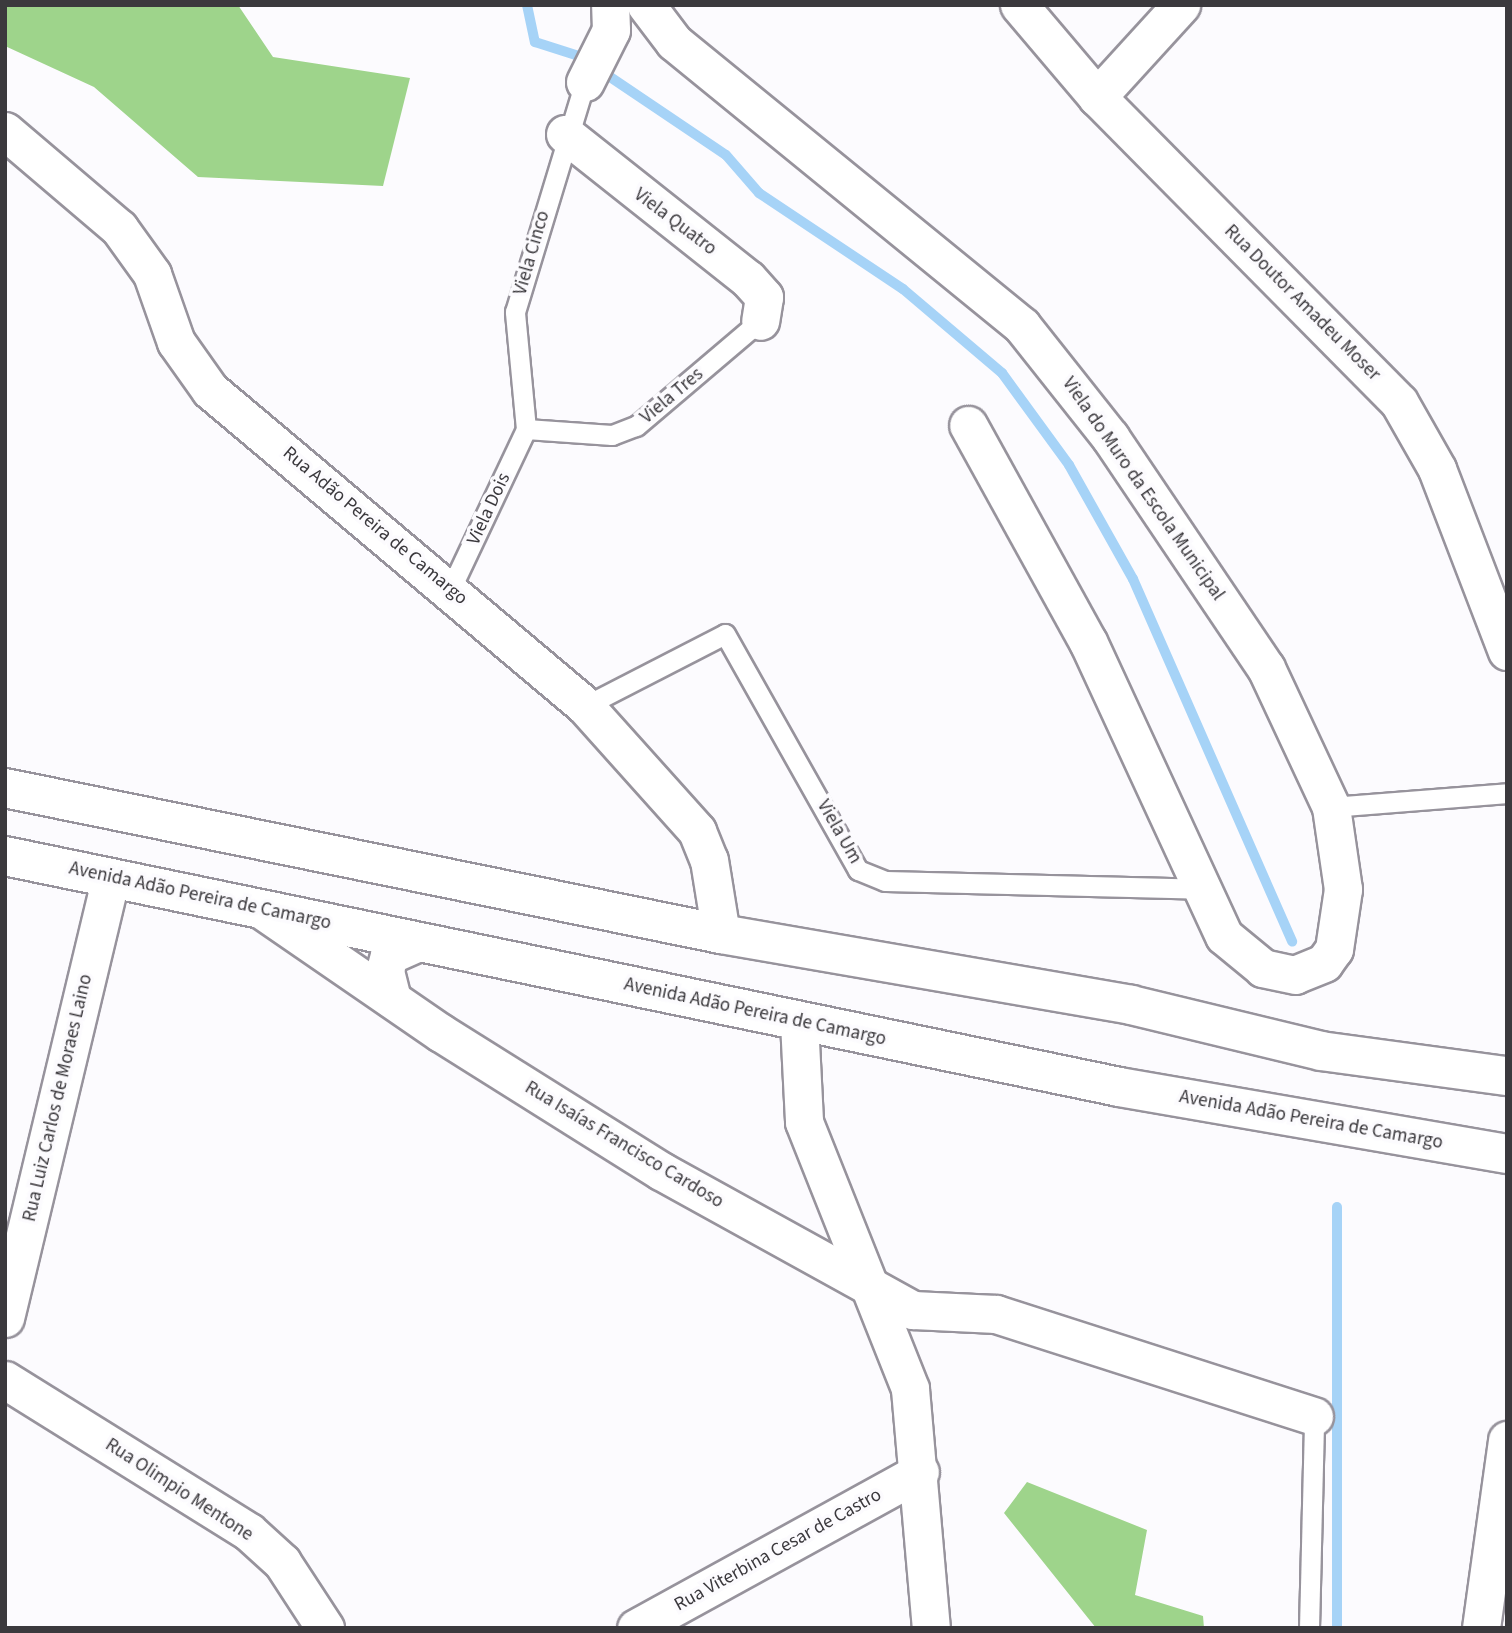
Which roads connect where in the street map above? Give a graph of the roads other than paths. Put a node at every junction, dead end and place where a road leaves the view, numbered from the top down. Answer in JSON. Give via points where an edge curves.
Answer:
{"nodes":[{"id":1,"x":646,"y":5,"type":"edge"},
{"id":2,"x":1019,"y":5,"type":"edge"},
{"id":3,"x":1181,"y":5,"type":"edge"},
{"id":4,"x":611,"y":17,"type":"edge"},
{"id":5,"x":585,"y":82,"type":"joint"},
{"id":6,"x":1097,"y":97,"type":"junction"},
{"id":7,"x":5,"y":131,"type":"edge"},
{"id":8,"x":565,"y":134,"type":"junction"},
{"id":9,"x":760,"y":321,"type":"joint"},
{"id":10,"x":968,"y":425,"type":"dead end"},
{"id":11,"x":526,"y":429,"type":"junction"},
{"id":12,"x":452,"y":588,"type":"junction"},
{"id":13,"x":1505,"y":646,"type":"edge"},
{"id":14,"x":585,"y":706,"type":"junction"},
{"id":15,"x":5,"y":788,"type":"edge"},
{"id":16,"x":1507,"y":793,"type":"edge"},
{"id":17,"x":1331,"y":807,"type":"junction"},
{"id":18,"x":5,"y":856,"type":"edge"},
{"id":19,"x":111,"y":878,"type":"junction"},
{"id":20,"x":1202,"y":889,"type":"junction"},
{"id":21,"x":255,"y":905,"type":"junction"},
{"id":22,"x":721,"y":934,"type":"junction"},
{"id":23,"x":418,"y":942,"type":"junction"},
{"id":24,"x":392,"y":999,"type":"junction"},
{"id":25,"x":799,"y":1022,"type":"junction"},
{"id":26,"x":1507,"y":1076,"type":"edge"},
{"id":27,"x":1507,"y":1154,"type":"edge"},
{"id":28,"x":863,"y":1280,"type":"junction"},
{"id":29,"x":5,"y":1318,"type":"edge"},
{"id":30,"x":5,"y":1380,"type":"edge"},
{"id":31,"x":1314,"y":1416,"type":"joint"},
{"id":32,"x":1507,"y":1440,"type":"edge"},
{"id":33,"x":920,"y":1472,"type":"junction"},
{"id":34,"x":1502,"y":1504,"type":"edge"},
{"id":35,"x":325,"y":1628,"type":"edge"},
{"id":36,"x":636,"y":1628,"type":"edge"},
{"id":37,"x":931,"y":1628,"type":"edge"},
{"id":38,"x":1309,"y":1628,"type":"edge"},
{"id":39,"x":1481,"y":1628,"type":"edge"}],
"edges":[{"from":1,"to":17,"type":"street","name":"Viela do Muro da Escola Municipal","via":[[674,42],[1022,326],[1110,437],[1259,656]]},
{"from":2,"to":6,"type":"street","name":"Rua Doutor Amadeu Moser"},
{"from":3,"to":6,"type":"street"},
{"from":4,"to":5,"type":"street"},
{"from":5,"to":8,"type":"lane","name":"Viela Cinco"},
{"from":6,"to":13,"type":"street","name":"Rua Doutor Amadeu Moser","via":[[1399,402],[1437,469]]},
{"from":7,"to":12,"type":"street","name":"Rua Adão Pereira de Camargo","via":[[119,228],[152,274],[176,342],[210,390]]},
{"from":8,"to":9,"type":"street","name":"Viela Quatro","via":[[748,279],[764,297]]},
{"from":8,"to":11,"type":"lane","name":"Viela Cinco","via":[[515,312],[516,367]]},
{"from":9,"to":11,"type":"lane","name":"Viela Tres","via":[[636,426],[612,435]]},
{"from":10,"to":20,"type":"street","name":"Viela do Muro da Escola Municipal","via":[[1088,642]]},
{"from":11,"to":12,"type":"lane","name":"Viela Dois"},
{"from":12,"to":14,"type":"street","name":"Rua Adão Pereira de Camargo"},
{"from":14,"to":20,"type":"lane","name":"Viela Um","via":[[725,634],[858,870],[885,881]]},
{"from":14,"to":22,"type":"street","name":"Rua Adão Pereira de Camargo","via":[[697,831],[709,860]]},
{"from":15,"to":22,"type":"main road"},
{"from":16,"to":17,"type":"lane"},
{"from":17,"to":20,"type":"street","name":"Viela do Muro da Escola Municipal","via":[[1343,889],[1334,949],[1324,963],[1295,975],[1263,968],[1224,936]]},
{"from":18,"to":19,"type":"main road","name":"Avenida Adão Pereira de Camargo"},
{"from":19,"to":21,"type":"main road","name":"Avenida Adão Pereira de Camargo"},
{"from":19,"to":29,"type":"street","name":"Rua Luiz Carlos de Moraes Laino"},
{"from":21,"to":23,"type":"main road","name":"Avenida Adão Pereira de Camargo"},
{"from":21,"to":24,"type":"street","name":"Rua Isaías Francisco Cardoso"},
{"from":22,"to":26,"type":"main road","via":[[1131,1005],[1321,1051]]},
{"from":23,"to":24,"type":"street","via":[[389,955],[385,970]]},
{"from":23,"to":25,"type":"main road","name":"Avenida Adão Pereira de Camargo"},
{"from":24,"to":28,"type":"street","name":"Rua Isaías Francisco Cardoso","via":[[661,1171]]},
{"from":25,"to":27,"type":"main road","name":"Avenida Adão Pereira de Camargo","via":[[1119,1087]]},
{"from":25,"to":28,"type":"street","via":[[804,1122]]},
{"from":28,"to":31,"type":"street","name":"Rua Isaías Francisco Cardoso","via":[[913,1310],[996,1314]]},
{"from":28,"to":33,"type":"street","via":[[896,1342]]},
{"from":30,"to":35,"type":"street","name":"Rua Olimpio Mentone","via":[[249,1532],[282,1562]]},
{"from":31,"to":38,"type":"lane"},
{"from":32,"to":34,"type":"street"},
{"from":33,"to":36,"type":"street","name":"Rua Viterbina Cesar de Castro"},
{"from":33,"to":37,"type":"street"},
{"from":34,"to":39,"type":"street"}]}
